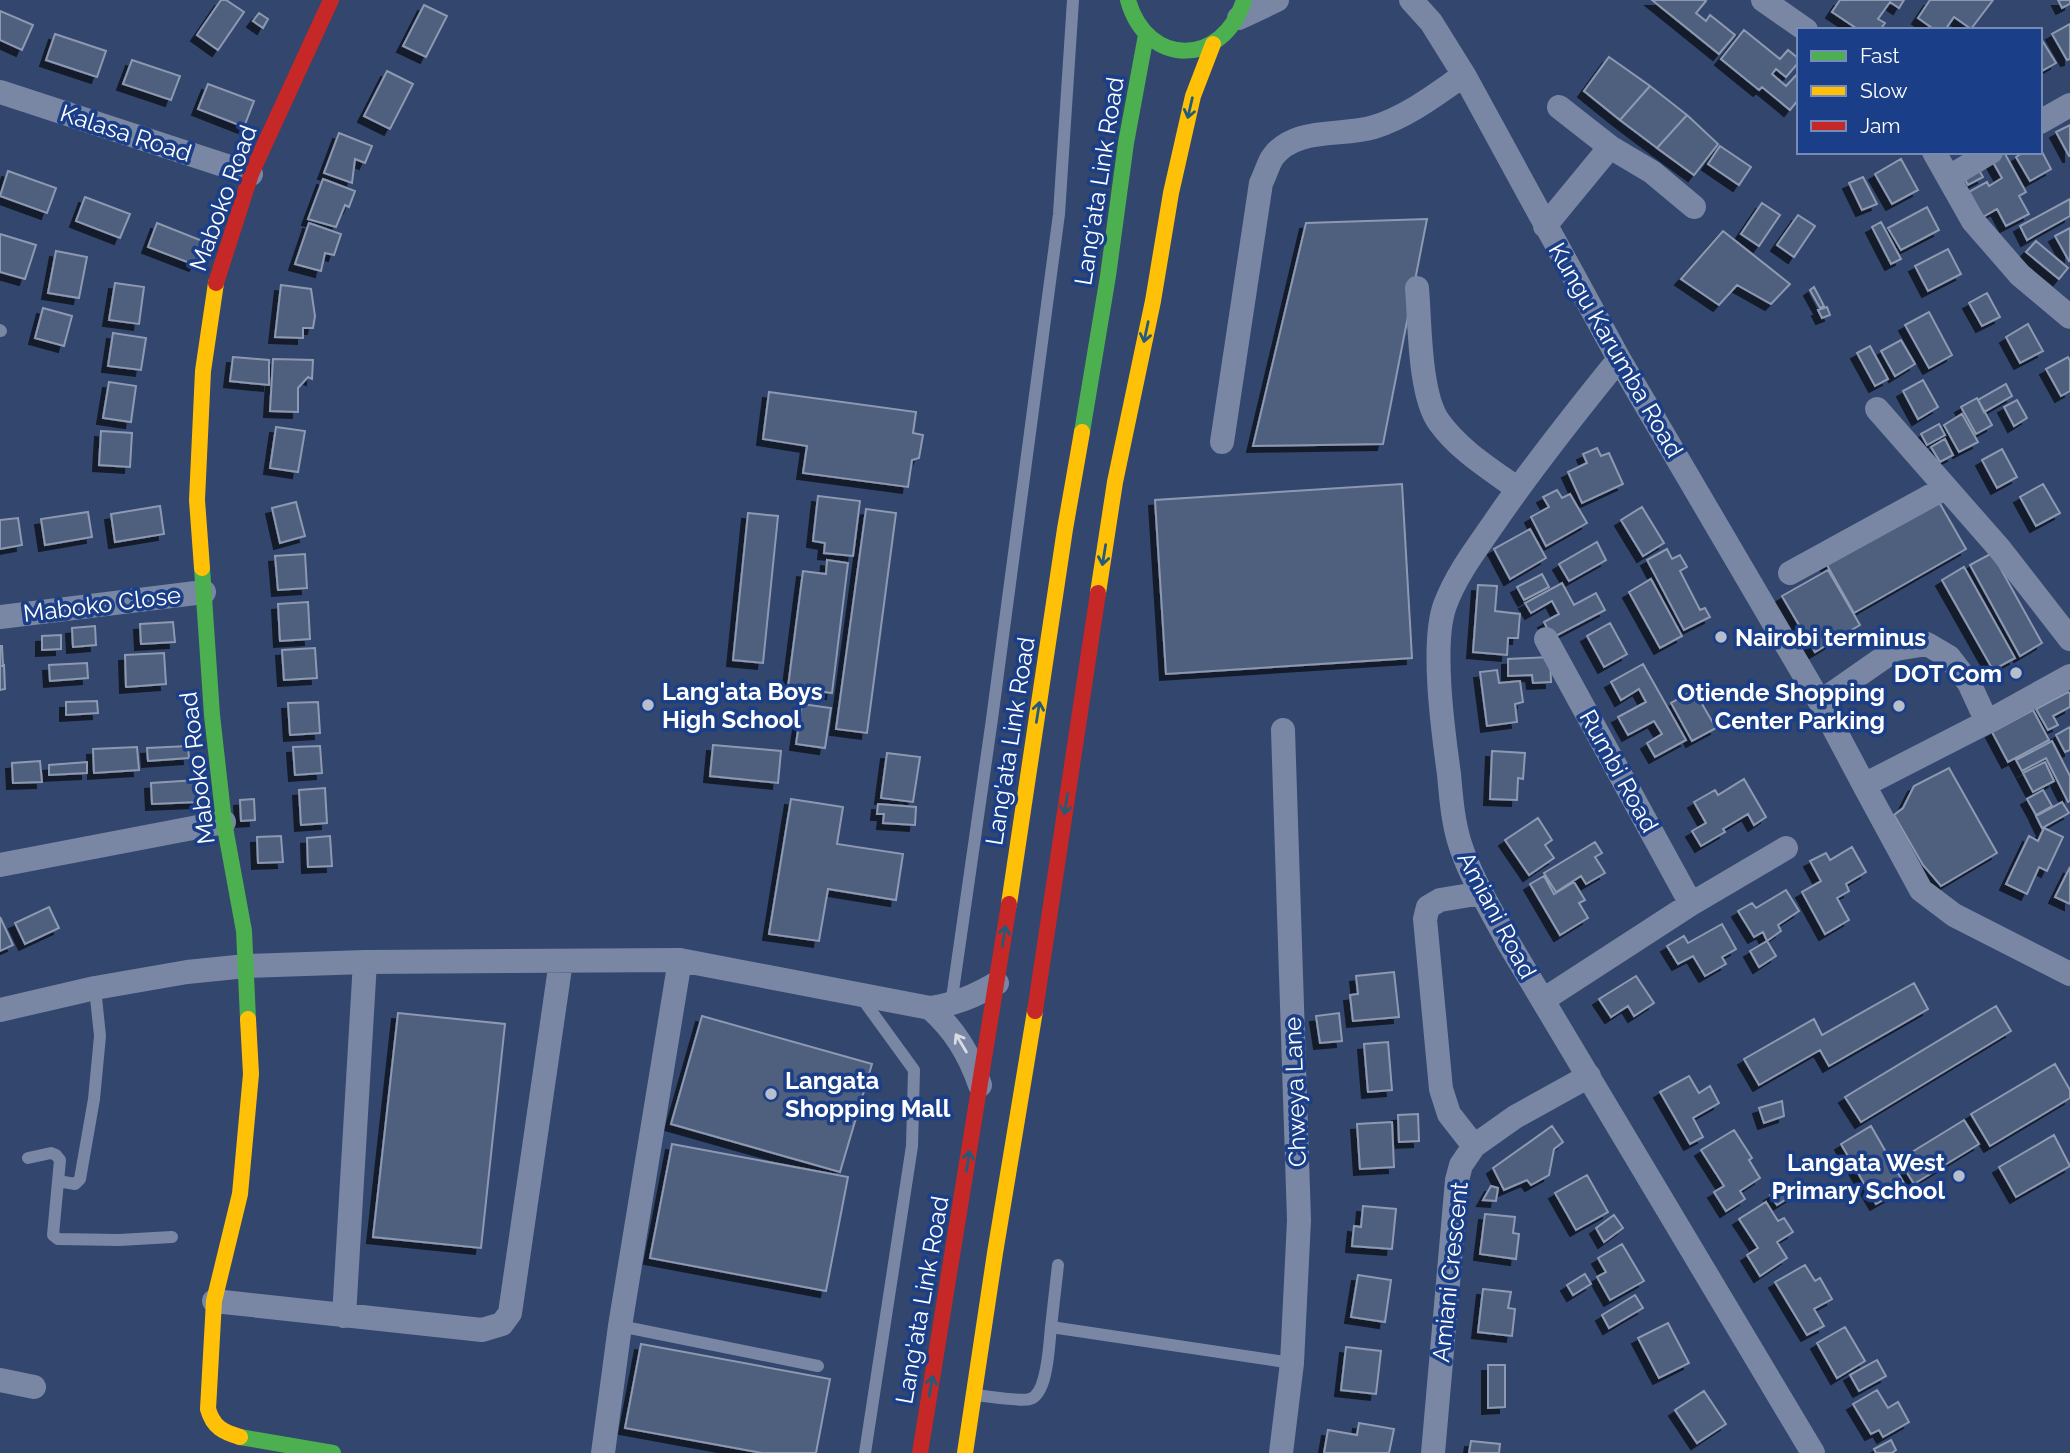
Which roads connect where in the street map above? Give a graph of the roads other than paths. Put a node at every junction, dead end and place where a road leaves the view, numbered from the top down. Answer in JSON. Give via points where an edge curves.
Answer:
{"nodes":[{"id":1,"x":331,"y":0,"type":"edge"},
{"id":2,"x":1073,"y":0,"type":"edge"},
{"id":3,"x":1128,"y":0,"type":"edge"},
{"id":4,"x":1276,"y":0,"type":"edge"},
{"id":5,"x":1410,"y":0,"type":"edge"},
{"id":6,"x":1763,"y":0,"type":"edge"},
{"id":7,"x":1242,"y":9,"type":"edge"},
{"id":8,"x":1803,"y":28,"type":"edge"},
{"id":9,"x":1146,"y":36,"type":"junction"},
{"id":10,"x":1213,"y":44,"type":"junction"},
{"id":11,"x":1464,"y":75,"type":"junction"},
{"id":12,"x":0,"y":92,"type":"edge"},
{"id":13,"x":2070,"y":104,"type":"edge"},
{"id":14,"x":1559,"y":107,"type":"dead end"},
{"id":15,"x":2042,"y":121,"type":"edge"},
{"id":16,"x":1610,"y":147,"type":"junction"},
{"id":17,"x":1935,"y":154,"type":"edge"},
{"id":18,"x":1988,"y":154,"type":"edge"},
{"id":19,"x":251,"y":174,"type":"junction"},
{"id":20,"x":1949,"y":177,"type":"junction"},
{"id":21,"x":1694,"y":207,"type":"dead end"},
{"id":22,"x":1545,"y":226,"type":"junction"},
{"id":23,"x":1417,"y":288,"type":"dead end"},
{"id":24,"x":2070,"y":317,"type":"edge"},
{"id":25,"x":1619,"y":359,"type":"junction"},
{"id":26,"x":1877,"y":410,"type":"dead end"},
{"id":27,"x":1223,"y":442,"type":"dead end"},
{"id":28,"x":1945,"y":488,"type":"junction"},
{"id":29,"x":1518,"y":489,"type":"junction"},
{"id":30,"x":1790,"y":573,"type":"dead end"},
{"id":31,"x":204,"y":592,"type":"junction"},
{"id":32,"x":0,"y":617,"type":"edge"},
{"id":33,"x":1546,"y":639,"type":"dead end"},
{"id":34,"x":2070,"y":639,"type":"edge"},
{"id":35,"x":2070,"y":676,"type":"edge"},
{"id":36,"x":1820,"y":702,"type":"junction"},
{"id":37,"x":1987,"y":722,"type":"junction"},
{"id":38,"x":1283,"y":730,"type":"dead end"},
{"id":39,"x":1864,"y":785,"type":"junction"},
{"id":40,"x":225,"y":822,"type":"junction"},
{"id":41,"x":1786,"y":848,"type":"dead end"},
{"id":42,"x":0,"y":865,"type":"edge"},
{"id":43,"x":1482,"y":892,"type":"junction"},
{"id":44,"x":1691,"y":904,"type":"junction"},
{"id":45,"x":680,"y":960,"type":"junction"},
{"id":46,"x":561,"y":961,"type":"junction"},
{"id":47,"x":365,"y":962,"type":"junction"},
{"id":48,"x":246,"y":966,"type":"junction"},
{"id":49,"x":2070,"y":974,"type":"edge"},
{"id":50,"x":996,"y":983,"type":"junction"},
{"id":51,"x":96,"y":988,"type":"junction"},
{"id":52,"x":859,"y":994,"type":"junction"},
{"id":53,"x":1543,"y":1000,"type":"junction"},
{"id":54,"x":941,"y":1006,"type":"junction"},
{"id":55,"x":0,"y":1010,"type":"edge"},
{"id":56,"x":1589,"y":1076,"type":"junction"},
{"id":57,"x":981,"y":1086,"type":"junction"},
{"id":58,"x":1474,"y":1146,"type":"junction"},
{"id":59,"x":28,"y":1158,"type":"dead end"},
{"id":60,"x":58,"y":1181,"type":"junction"},
{"id":61,"x":172,"y":1237,"type":"dead end"},
{"id":62,"x":1058,"y":1265,"type":"dead end"},
{"id":63,"x":214,"y":1301,"type":"junction"},
{"id":64,"x":344,"y":1316,"type":"junction"},
{"id":65,"x":620,"y":1326,"type":"junction"},
{"id":66,"x":1051,"y":1327,"type":"junction"},
{"id":67,"x":1292,"y":1363,"type":"junction"},
{"id":68,"x":818,"y":1366,"type":"dead end"},
{"id":69,"x":0,"y":1380,"type":"edge"},
{"id":70,"x":34,"y":1387,"type":"dead end"},
{"id":71,"x":974,"y":1395,"type":"junction"},
{"id":72,"x":333,"y":1453,"type":"edge"},
{"id":73,"x":603,"y":1453,"type":"edge"},
{"id":74,"x":865,"y":1453,"type":"edge"},
{"id":75,"x":920,"y":1453,"type":"edge"},
{"id":76,"x":965,"y":1453,"type":"edge"},
{"id":77,"x":1281,"y":1453,"type":"edge"},
{"id":78,"x":1433,"y":1453,"type":"edge"},
{"id":79,"x":1813,"y":1453,"type":"edge"}],
"edges":[{"from":1,"to":19,"type":"main road","name":"Maboko Road"},
{"from":2,"to":54,"type":"lane","via":[[1059,214],[992,719]]},
{"from":3,"to":9,"type":"main road","via":[[1133,19]]},
{"from":4,"to":7,"type":"street"},
{"from":5,"to":11,"type":"street","name":"Kungu Karumba Road","via":[[1431,22]]},
{"from":6,"to":8,"type":"street"},
{"from":7,"to":10,"type":"main road","via":[[1228,33]]},
{"from":9,"to":10,"type":"main road","via":[[1178,50]]},
{"from":50,"to":9,"type":"main road","name":"Lang'ata Link Road","one_way":true},
{"from":10,"to":71,"type":"main road","one_way":true,"via":[[1193,96],[1171,193],[1115,482]]},
{"from":11,"to":22,"type":"street","name":"Kungu Karumba Road"},
{"from":11,"to":27,"type":"street","via":[[1399,118],[1371,128],[1304,138],[1273,157],[1261,183]]},
{"from":12,"to":19,"type":"street","name":"Kalasa Road"},
{"from":13,"to":15,"type":"street"},
{"from":14,"to":16,"type":"street"},
{"from":16,"to":21,"type":"street","via":[[1652,172]]},
{"from":16,"to":22,"type":"street"},
{"from":17,"to":20,"type":"street"},
{"from":18,"to":20,"type":"street"},
{"from":19,"to":31,"type":"main road","name":"Maboko Road","via":[[216,284],[203,371],[197,500]]},
{"from":20,"to":24,"type":"street","via":[[1973,221],[2020,275]]},
{"from":22,"to":25,"type":"street","name":"Kungu Karumba Road"},
{"from":23,"to":29,"type":"street","via":[[1426,391],[1437,420],[1469,454]]},
{"from":25,"to":29,"type":"street","name":"Amiani Road"},
{"from":25,"to":36,"type":"street","name":"Kungu Karumba Road"},
{"from":26,"to":28,"type":"street"},
{"from":28,"to":30,"type":"street"},
{"from":28,"to":34,"type":"street"},
{"from":29,"to":43,"type":"street","name":"Amiani Road","via":[[1454,582],[1439,632],[1452,800],[1460,844]]},
{"from":31,"to":32,"type":"street","name":"Maboko Close"},
{"from":31,"to":40,"type":"main road","name":"Maboko Road"},
{"from":33,"to":44,"type":"street","name":"Rumbi Road"},
{"from":35,"to":37,"type":"street"},
{"from":36,"to":37,"type":"street","via":[[1896,649],[1927,644],[1949,657],[1969,683]]},
{"from":36,"to":39,"type":"street","name":"Kungu Karumba Road"},
{"from":37,"to":39,"type":"street"},
{"from":38,"to":67,"type":"street","name":"Chweya Lane","via":[[1299,1220]]},
{"from":39,"to":49,"type":"street","name":"Kungu Karumba Road","via":[[1921,890],[1954,915]]},
{"from":40,"to":42,"type":"street"},
{"from":40,"to":48,"type":"main road","name":"Maboko Road"},
{"from":41,"to":44,"type":"street"},
{"from":43,"to":53,"type":"street","name":"Amiani Road"},
{"from":43,"to":58,"type":"street","via":[[1440,900],[1428,907],[1426,919],[1441,1089],[1448,1114]]},
{"from":44,"to":53,"type":"street"},
{"from":45,"to":46,"type":"street"},
{"from":45,"to":52,"type":"street"},
{"from":45,"to":65,"type":"street"},
{"from":46,"to":47,"type":"street"},
{"from":46,"to":64,"type":"street","via":[[510,1313],[502,1324],[482,1331]]},
{"from":47,"to":48,"type":"street"},
{"from":47,"to":64,"type":"street"},
{"from":48,"to":51,"type":"street"},
{"from":48,"to":63,"type":"main road","name":"Maboko Road","via":[[251,1074],[240,1194]]},
{"from":50,"to":54,"type":"street"},
{"from":50,"to":57,"type":"main road","name":"Lang'ata Link Road"},
{"from":51,"to":55,"type":"street"},
{"from":51,"to":60,"type":"lane","via":[[100,1036],[80,1179],[75,1184]]},
{"from":52,"to":54,"type":"street"},
{"from":52,"to":74,"type":"lane","via":[[915,1070],[912,1146]]},
{"from":53,"to":56,"type":"street","name":"Amiani Road"},
{"from":57,"to":54,"type":"street","one_way":true,"via":[[963,1045],[944,1020]]},
{"from":56,"to":58,"type":"street","name":"Amiani Crescent"},
{"from":56,"to":79,"type":"street","name":"Amiani Road"},
{"from":75,"to":57,"type":"main road","name":"Lang'ata Link Road","one_way":true},
{"from":58,"to":78,"type":"street","name":"Amiani Crescent","via":[[1457,1180]]},
{"from":59,"to":60,"type":"lane","via":[[56,1155]]},
{"from":60,"to":61,"type":"lane","via":[[52,1235],[58,1239]]},
{"from":62,"to":66,"type":"lane"},
{"from":63,"to":64,"type":"street"},
{"from":63,"to":72,"type":"main road","name":"Maboko Road","via":[[211,1422],[229,1434]]},
{"from":65,"to":68,"type":"lane"},
{"from":65,"to":73,"type":"street"},
{"from":66,"to":67,"type":"lane"},
{"from":66,"to":71,"type":"lane","via":[[1038,1396],[1028,1400]]},
{"from":67,"to":77,"type":"street","name":"Chweya Lane"},
{"from":69,"to":70,"type":"street"},
{"from":71,"to":76,"type":"main road"}]}
